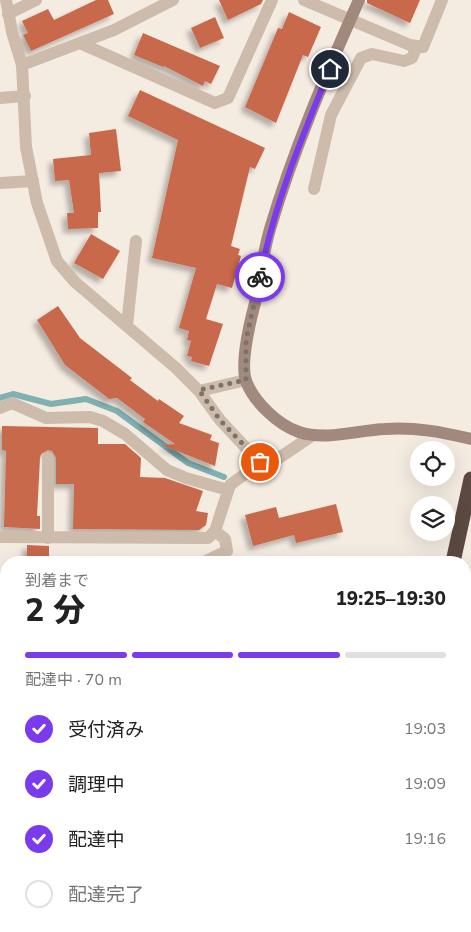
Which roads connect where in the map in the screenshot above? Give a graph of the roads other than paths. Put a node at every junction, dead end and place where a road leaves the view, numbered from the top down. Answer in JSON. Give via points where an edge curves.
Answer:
{"nodes":[{"id":1,"x":6,"y":0,"type":"edge"},
{"id":2,"x":36,"y":0,"type":"edge"},
{"id":3,"x":173,"y":0,"type":"edge"},
{"id":4,"x":272,"y":0,"type":"edge"},
{"id":5,"x":304,"y":0,"type":"edge"},
{"id":6,"x":359,"y":0,"type":"edge"},
{"id":7,"x":442,"y":0,"type":"edge"},
{"id":8,"x":8,"y":14,"type":"junction"},
{"id":9,"x":349,"y":21,"type":"junction"},
{"id":10,"x":6,"y":32,"type":"edge"},
{"id":11,"x":82,"y":44,"type":"junction"},
{"id":12,"x":417,"y":46,"type":"junction"},
{"id":13,"x":22,"y":65,"type":"junction"},
{"id":14,"x":25,"y":96,"type":"junction"},
{"id":15,"x":0,"y":98,"type":"edge"},
{"id":16,"x":33,"y":181,"type":"junction"},
{"id":17,"x":0,"y":183,"type":"edge"},
{"id":18,"x":314,"y":188,"type":"dead end"},
{"id":19,"x":136,"y":241,"type":"dead end"},
{"id":20,"x":127,"y":326,"type":"junction"},
{"id":21,"x":246,"y":380,"type":"junction"},
{"id":22,"x":199,"y":390,"type":"junction"},
{"id":23,"x":0,"y":408,"type":"edge"},
{"id":24,"x":313,"y":435,"type":"junction"},
{"id":25,"x":471,"y":439,"type":"edge"},
{"id":26,"x":48,"y":458,"type":"dead end"},
{"id":27,"x":260,"y":462,"type":"junction"},
{"id":28,"x":471,"y":479,"type":"edge"},
{"id":29,"x":228,"y":490,"type":"junction"},
{"id":30,"x":215,"y":531,"type":"junction"},
{"id":31,"x":0,"y":537,"type":"edge"},
{"id":32,"x":48,"y":538,"type":"junction"},
{"id":33,"x":217,"y":556,"type":"edge"},
{"id":34,"x":454,"y":556,"type":"edge"}],
"edges":[{"from":1,"to":8,"type":"street"},
{"from":2,"to":8,"type":"street"},
{"from":3,"to":11,"type":"street"},
{"from":4,"to":11,"type":"street","via":[[228,98],[215,103]]},
{"from":5,"to":9,"type":"street"},
{"from":6,"to":9,"type":"street"},
{"from":7,"to":12,"type":"street","via":[[423,47]]},
{"from":8,"to":10,"type":"street"},
{"from":9,"to":12,"type":"street"},
{"from":9,"to":21,"type":"street","via":[[286,178],[269,231],[246,340]]},
{"from":10,"to":13,"type":"street"},
{"from":11,"to":13,"type":"street"},
{"from":12,"to":18,"type":"street","via":[[412,58],[404,61],[372,54],[361,58],[331,115]]},
{"from":13,"to":14,"type":"street"},
{"from":14,"to":15,"type":"street"},
{"from":14,"to":16,"type":"street","via":[[26,148]]},
{"from":16,"to":17,"type":"street"},
{"from":16,"to":20,"type":"street","via":[[49,243],[58,261],[75,282]]},
{"from":19,"to":20,"type":"street"},
{"from":20,"to":22,"type":"street"},
{"from":21,"to":22,"type":"street"},
{"from":21,"to":24,"type":"street","via":[[274,418],[298,432]]},
{"from":22,"to":27,"type":"street","via":[[220,420]]},
{"from":23,"to":29,"type":"street","via":[[12,403],[46,418],[90,417],[103,421],[125,434],[167,470]]},
{"from":24,"to":25,"type":"street","via":[[424,428]]},
{"from":24,"to":27,"type":"street","via":[[276,460]]},
{"from":26,"to":32,"type":"street"},
{"from":27,"to":29,"type":"street"},
{"from":28,"to":34,"type":"highway"},
{"from":29,"to":30,"type":"street"},
{"from":30,"to":32,"type":"street","via":[[208,538]]},
{"from":30,"to":33,"type":"street","via":[[224,539],[227,551]]},
{"from":31,"to":32,"type":"street"}]}
